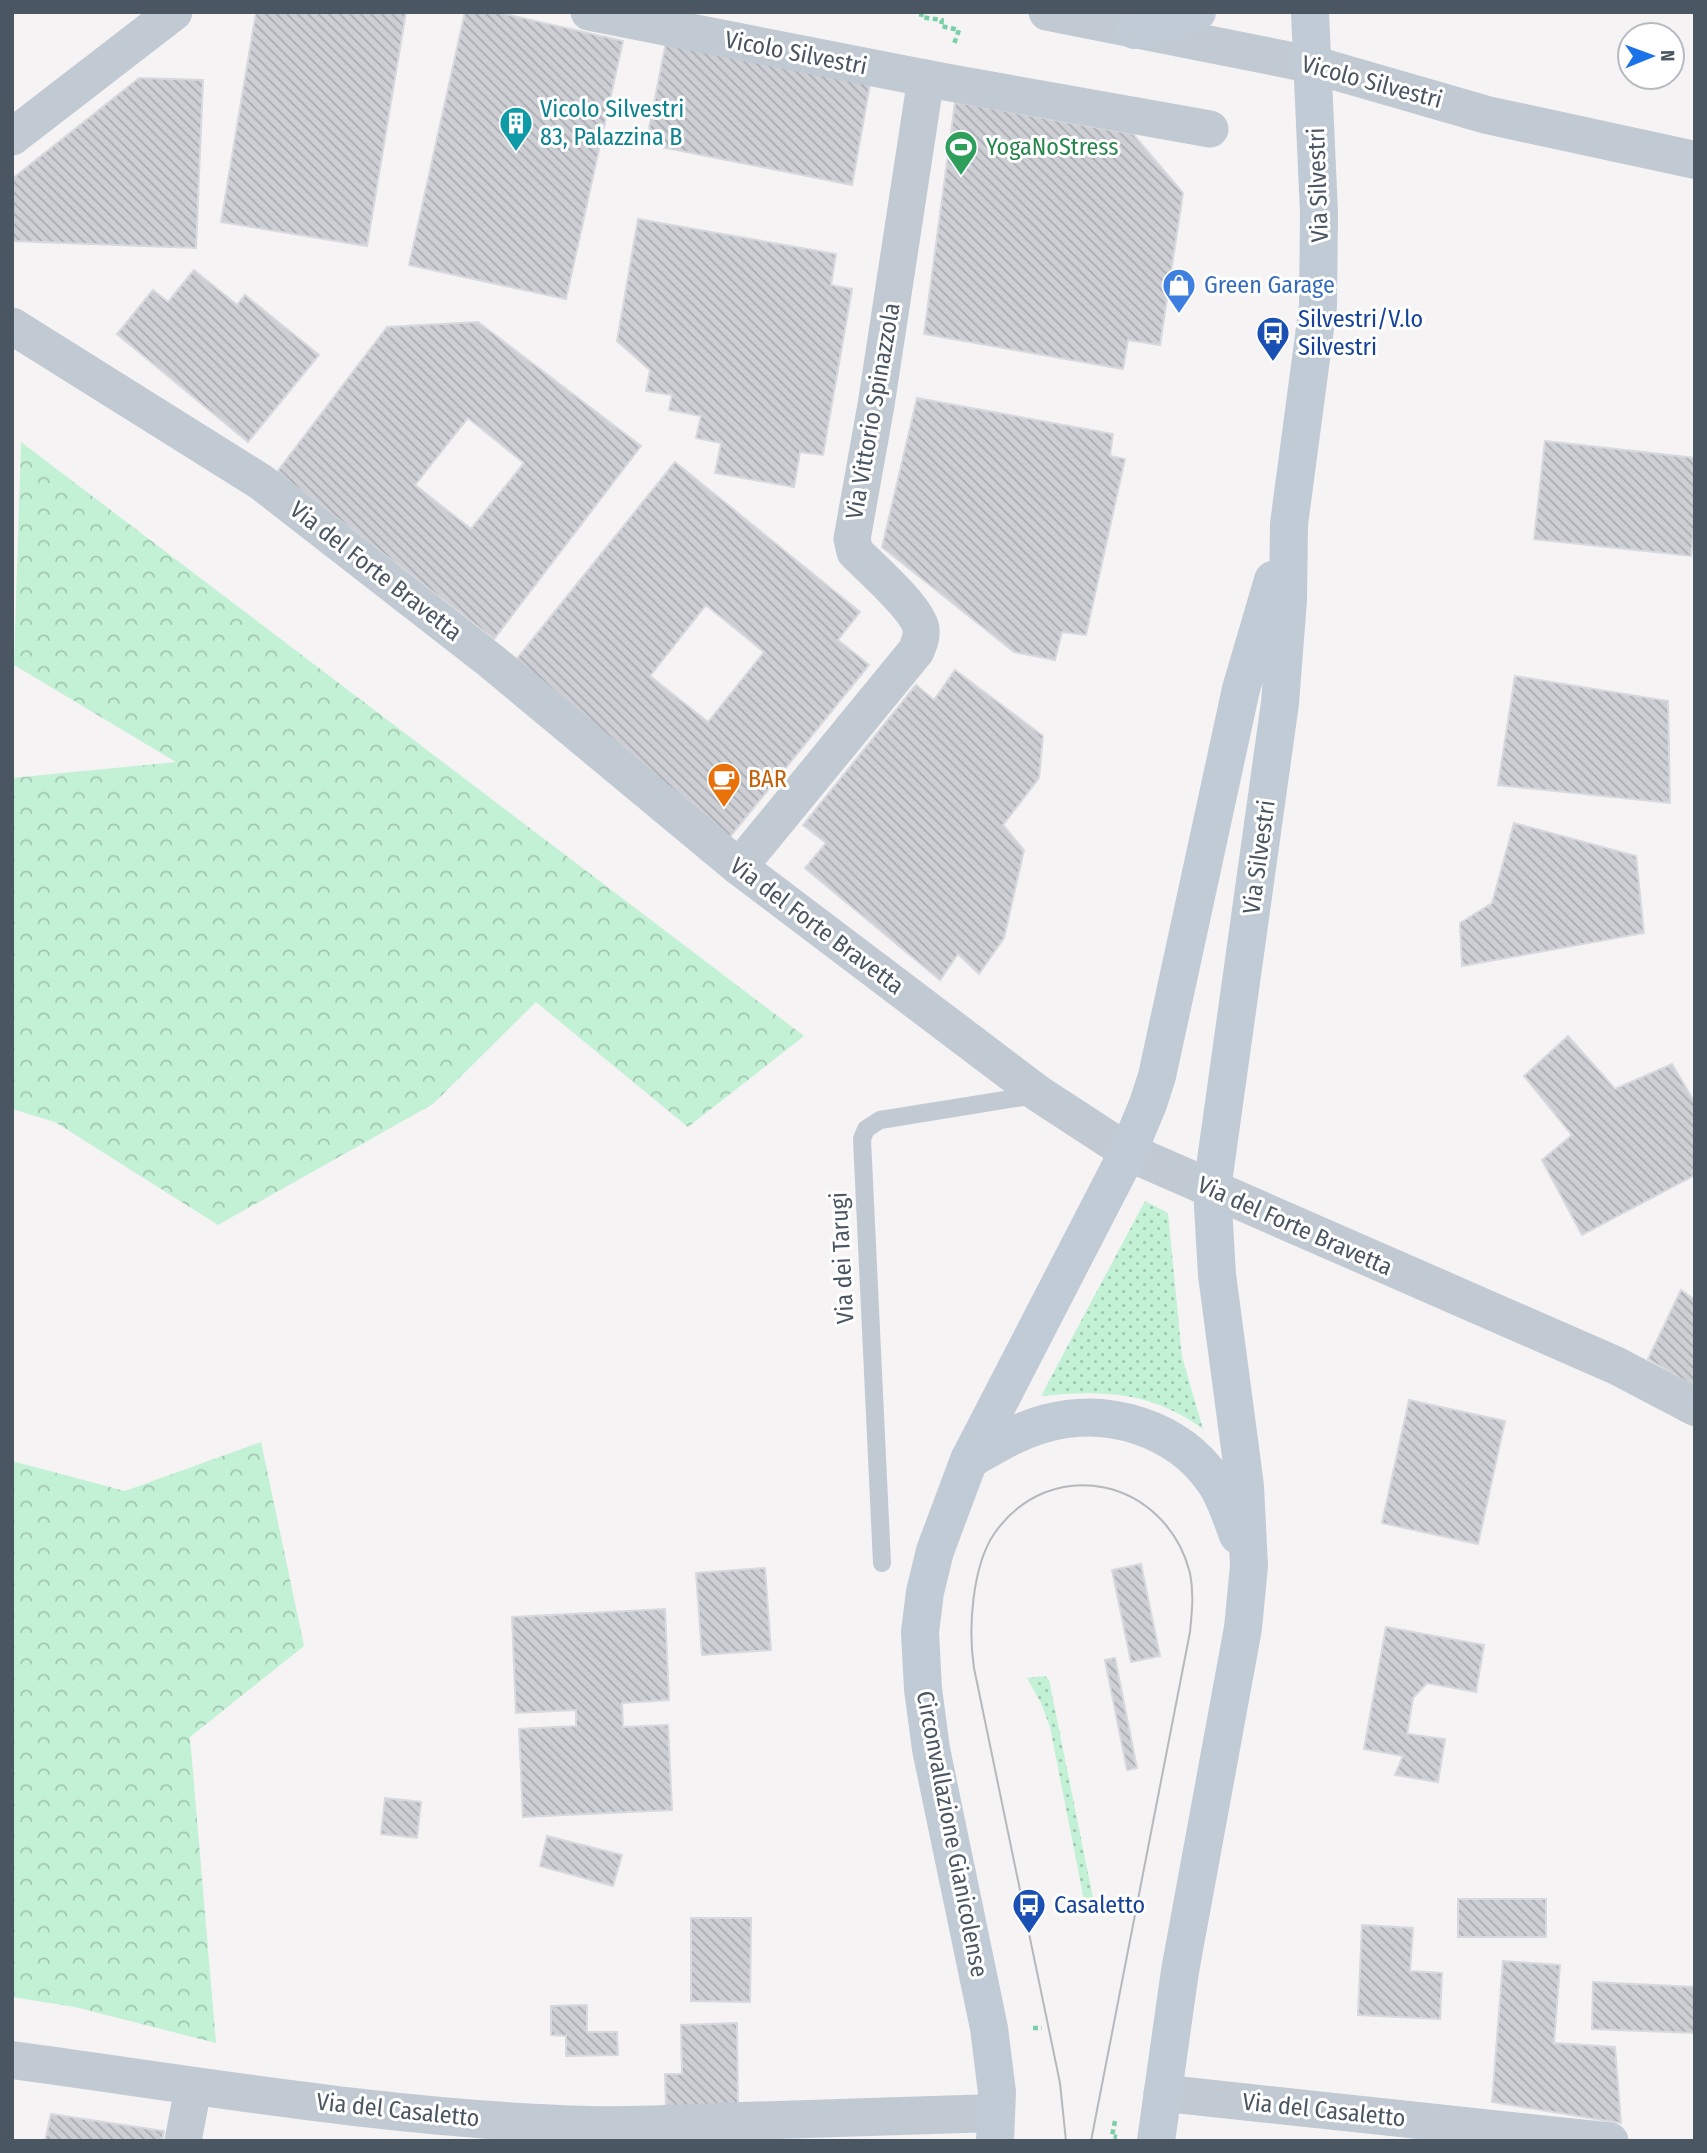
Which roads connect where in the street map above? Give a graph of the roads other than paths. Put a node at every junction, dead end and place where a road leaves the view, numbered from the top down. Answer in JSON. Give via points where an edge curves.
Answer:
{"nodes":[{"id":1,"x":174,"y":12,"type":"edge"},
{"id":2,"x":589,"y":12,"type":"edge"},
{"id":3,"x":1047,"y":12,"type":"edge"},
{"id":4,"x":1197,"y":12,"type":"edge"},
{"id":5,"x":1310,"y":12,"type":"edge"},
{"id":6,"x":1135,"y":30,"type":"junction"},
{"id":7,"x":1314,"y":65,"type":"junction"},
{"id":8,"x":926,"y":78,"type":"junction"},
{"id":9,"x":1210,"y":129,"type":"dead end"},
{"id":10,"x":12,"y":137,"type":"edge"},
{"id":11,"x":1695,"y":160,"type":"edge"},
{"id":12,"x":12,"y":326,"type":"edge"},
{"id":13,"x":1289,"y":524,"type":"junction"},
{"id":14,"x":739,"y":867,"type":"junction"},
{"id":15,"x":1039,"y":1094,"type":"junction"},
{"id":16,"x":1128,"y":1152,"type":"junction"},
{"id":17,"x":1212,"y":1189,"type":"junction"},
{"id":18,"x":1695,"y":1407,"type":"edge"},
{"id":19,"x":969,"y":1460,"type":"junction"},
{"id":20,"x":882,"y":1563,"type":"dead end"},
{"id":21,"x":1249,"y":1566,"type":"junction"},
{"id":22,"x":12,"y":2060,"type":"edge"},
{"id":23,"x":1162,"y":2093,"type":"junction"},
{"id":24,"x":191,"y":2099,"type":"dead end"},
{"id":25,"x":995,"y":2127,"type":"edge"},
{"id":26,"x":183,"y":2141,"type":"edge"},
{"id":27,"x":1156,"y":2141,"type":"edge"},
{"id":28,"x":1610,"y":2141,"type":"edge"}],
"edges":[{"from":1,"to":10,"type":"street"},
{"from":2,"to":8,"type":"street","name":"Vicolo Silvestri"},
{"from":3,"to":6,"type":"street","name":"Vicolo Silvestri"},
{"from":4,"to":6,"type":"main road"},
{"from":5,"to":7,"type":"main road","name":"Via Silvestri"},
{"from":6,"to":7,"type":"street","name":"Vicolo Silvestri"},
{"from":7,"to":11,"type":"street","name":"Vicolo Silvestri","via":[[1488,116]]},
{"from":7,"to":13,"type":"main road","name":"Via Silvestri","via":[[1318,306]]},
{"from":8,"to":9,"type":"street","name":"Vicolo Silvestri"},
{"from":8,"to":14,"type":"street","name":"Via Vittorio Spinazzola","via":[[852,539],[855,552],[913,611],[920,641]]},
{"from":12,"to":14,"type":"street","name":"Via del Forte Bravetta","via":[[261,482],[491,661]]},
{"from":13,"to":16,"type":"main road","name":"Via Silvestri","via":[[1241,689],[1157,1076]]},
{"from":13,"to":17,"type":"main road","name":"Via Silvestri","via":[[1280,702]]},
{"from":14,"to":15,"type":"street","name":"Via del Forte Bravetta"},
{"from":15,"to":16,"type":"street","name":"Via del Forte Bravetta"},
{"from":15,"to":20,"type":"lane","name":"Via dei Tarugi","via":[[880,1120],[871,1124],[862,1139]]},
{"from":16,"to":17,"type":"street","name":"Via del Forte Bravetta"},
{"from":16,"to":19,"type":"main road","name":"Circonvallazione Gianicolense"},
{"from":17,"to":18,"type":"street","name":"Via del Forte Bravetta","via":[[1617,1366]]},
{"from":17,"to":21,"type":"main road","via":[[1217,1275],[1245,1486]]},
{"from":19,"to":21,"type":"main road","via":[[1033,1428],[1072,1419],[1111,1420],[1157,1433],[1179,1444],[1215,1482]]},
{"from":19,"to":25,"type":"main road","name":"Circonvallazione Gianicolense","via":[[930,1570],[920,1653],[931,1749],[995,2062]]},
{"from":21,"to":23,"type":"main road"},
{"from":22,"to":25,"type":"street","name":"Via del Casaletto","via":[[467,2118]]},
{"from":23,"to":27,"type":"main road"},
{"from":23,"to":28,"type":"street","name":"Via del Casaletto"},
{"from":24,"to":26,"type":"street"}]}
